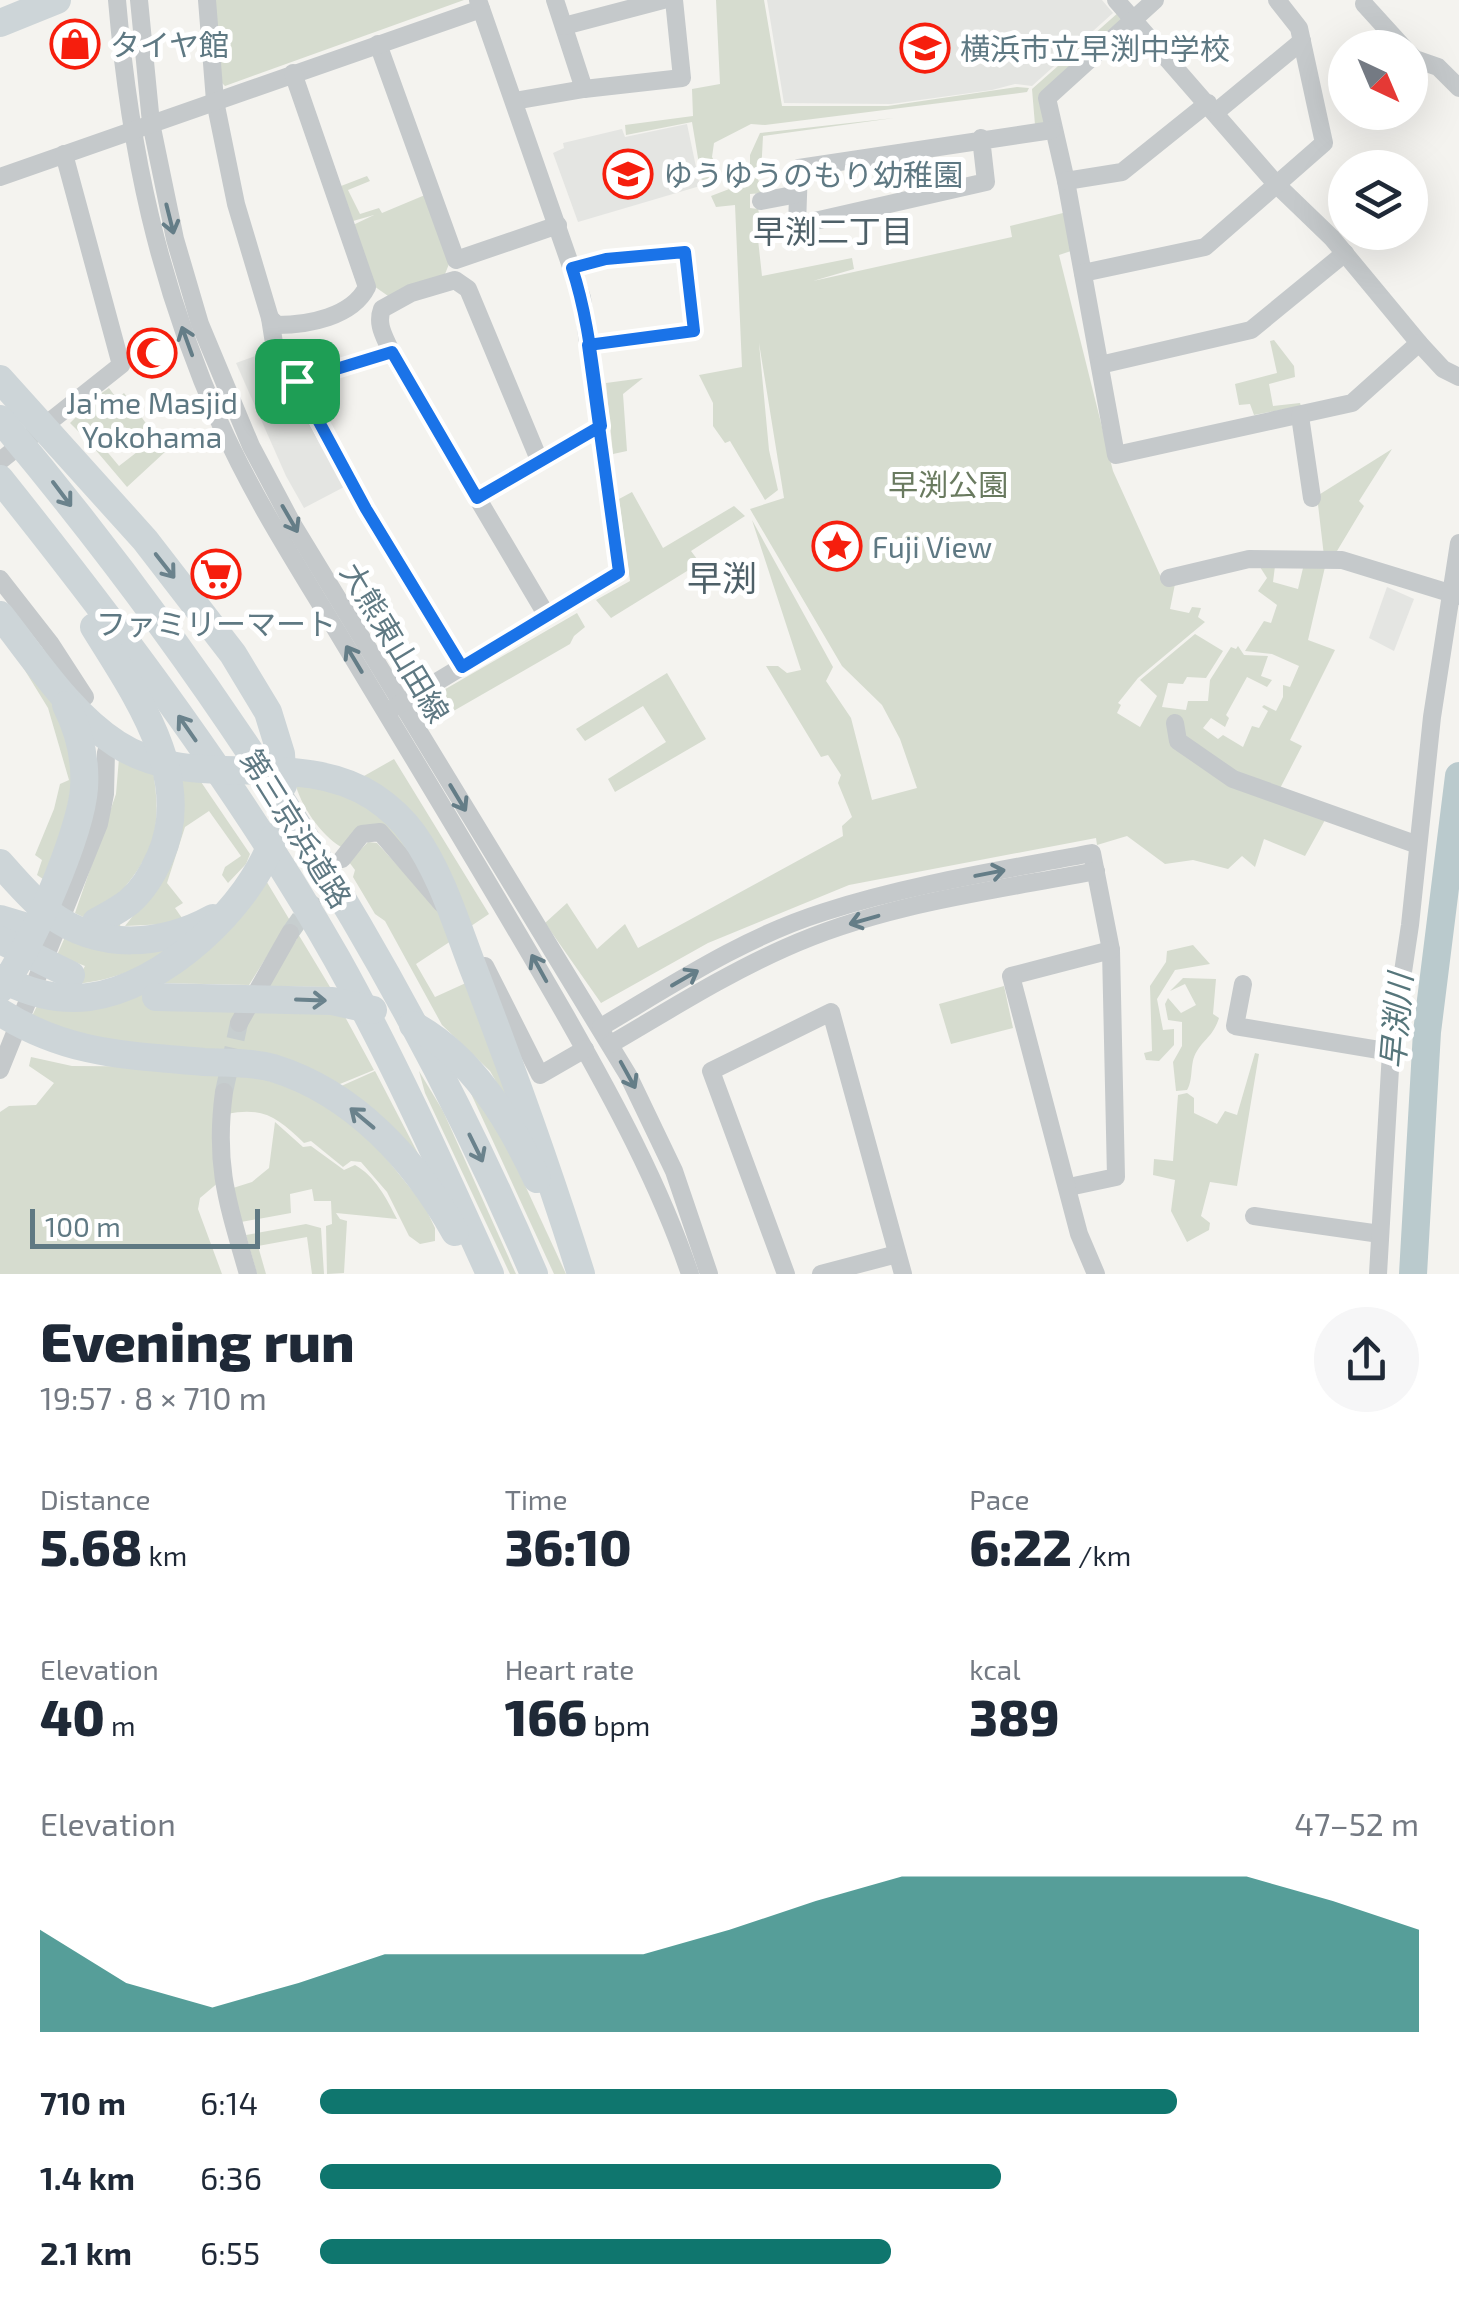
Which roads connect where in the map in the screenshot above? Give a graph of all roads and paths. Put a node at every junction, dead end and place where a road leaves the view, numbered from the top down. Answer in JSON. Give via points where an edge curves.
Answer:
{"nodes":[{"id":1,"x":57,"y":0,"type":"edge"},
{"id":2,"x":118,"y":0,"type":"edge"},
{"id":3,"x":139,"y":0,"type":"edge"},
{"id":4,"x":208,"y":0,"type":"edge"},
{"id":5,"x":555,"y":0,"type":"edge"},
{"id":6,"x":663,"y":0,"type":"edge"},
{"id":7,"x":674,"y":0,"type":"edge"},
{"id":8,"x":1116,"y":0,"type":"edge"},
{"id":9,"x":1155,"y":0,"type":"edge"},
{"id":10,"x":1286,"y":3,"type":"edge"},
{"id":11,"x":479,"y":4,"type":"edge"},
{"id":12,"x":1362,"y":6,"type":"edge"},
{"id":13,"x":1133,"y":19,"type":"junction"},
{"id":14,"x":0,"y":23,"type":"edge"},
{"id":15,"x":564,"y":26,"type":"junction"},
{"id":16,"x":1386,"y":30,"type":"edge"},
{"id":17,"x":1302,"y":40,"type":"junction"},
{"id":18,"x":378,"y":44,"type":"junction"},
{"id":19,"x":1428,"y":64,"type":"edge"},
{"id":20,"x":293,"y":73,"type":"junction"},
{"id":21,"x":1459,"y":88,"type":"edge"},
{"id":22,"x":584,"y":89,"type":"junction"},
{"id":23,"x":214,"y":101,"type":"junction"},
{"id":24,"x":514,"y":101,"type":"junction"},
{"id":25,"x":1212,"y":108,"type":"junction"},
{"id":26,"x":150,"y":123,"type":"junction"},
{"id":27,"x":130,"y":130,"type":"junction"},
{"id":28,"x":1052,"y":130,"type":"junction"},
{"id":29,"x":981,"y":138,"type":"junction"},
{"id":30,"x":64,"y":154,"type":"junction"},
{"id":31,"x":0,"y":177,"type":"edge"},
{"id":32,"x":1066,"y":182,"type":"junction"},
{"id":33,"x":1277,"y":185,"type":"junction"},
{"id":34,"x":798,"y":194,"type":"junction"},
{"id":35,"x":761,"y":200,"type":"dead end"},
{"id":36,"x":558,"y":225,"type":"junction"},
{"id":37,"x":1345,"y":253,"type":"junction"},
{"id":38,"x":572,"y":268,"type":"junction"},
{"id":39,"x":1083,"y":273,"type":"junction"},
{"id":40,"x":270,"y":318,"type":"junction"},
{"id":41,"x":1419,"y":343,"type":"junction"},
{"id":42,"x":588,"y":345,"type":"junction"},
{"id":43,"x":392,"y":352,"type":"junction"},
{"id":44,"x":1100,"y":365,"type":"junction"},
{"id":45,"x":1459,"y":376,"type":"edge"},
{"id":46,"x":0,"y":379,"type":"edge"},
{"id":47,"x":297,"y":381,"type":"junction"},
{"id":48,"x":1300,"y":416,"type":"junction"},
{"id":49,"x":0,"y":419,"type":"edge"},
{"id":50,"x":601,"y":426,"type":"junction"},
{"id":51,"x":0,"y":461,"type":"edge"},
{"id":52,"x":540,"y":462,"type":"junction"},
{"id":53,"x":0,"y":479,"type":"edge"},
{"id":54,"x":477,"y":498,"type":"junction"},
{"id":55,"x":1312,"y":498,"type":"dead end"},
{"id":56,"x":0,"y":499,"type":"edge"},
{"id":57,"x":1459,"y":543,"type":"edge"},
{"id":58,"x":1169,"y":578,"type":"dead end"},
{"id":59,"x":0,"y":580,"type":"edge"},
{"id":60,"x":1455,"y":596,"type":"edge"},
{"id":61,"x":0,"y":615,"type":"edge"},
{"id":62,"x":546,"y":616,"type":"junction"},
{"id":63,"x":462,"y":667,"type":"junction"},
{"id":64,"x":56,"y":686,"type":"junction"},
{"id":65,"x":86,"y":697,"type":"dead end"},
{"id":66,"x":394,"y":708,"type":"junction"},
{"id":67,"x":1175,"y":723,"type":"dead end"},
{"id":68,"x":111,"y":748,"type":"junction"},
{"id":69,"x":1418,"y":846,"type":"junction"},
{"id":70,"x":342,"y":859,"type":"tunnel mouth"},
{"id":71,"x":1094,"y":862,"type":"junction"},
{"id":72,"x":0,"y":863,"type":"edge"},
{"id":73,"x":59,"y":898,"type":"junction"},
{"id":74,"x":0,"y":918,"type":"edge"},
{"id":75,"x":96,"y":922,"type":"dead end"},
{"id":76,"x":30,"y":928,"type":"dead end"},
{"id":77,"x":290,"y":933,"type":"tunnel mouth"},
{"id":78,"x":0,"y":940,"type":"edge"},
{"id":79,"x":184,"y":942,"type":"junction"},
{"id":80,"x":1110,"y":950,"type":"junction"},
{"id":81,"x":72,"y":975,"type":"dead end"},
{"id":82,"x":0,"y":978,"type":"edge"},
{"id":83,"x":1242,"y":984,"type":"dead end"},
{"id":84,"x":0,"y":989,"type":"edge"},
{"id":85,"x":167,"y":998,"type":"dead end"},
{"id":86,"x":0,"y":1012,"type":"edge"},
{"id":87,"x":239,"y":1022,"type":"tunnel mouth"},
{"id":88,"x":601,"y":1027,"type":"junction"},
{"id":89,"x":611,"y":1044,"type":"junction"},
{"id":90,"x":585,"y":1049,"type":"junction"},
{"id":91,"x":1391,"y":1052,"type":"junction"},
{"id":92,"x":0,"y":1070,"type":"edge"},
{"id":93,"x":224,"y":1092,"type":"tunnel mouth"},
{"id":94,"x":1068,"y":1187,"type":"junction"},
{"id":95,"x":1254,"y":1216,"type":"dead end"},
{"id":96,"x":1380,"y":1234,"type":"junction"},
{"id":97,"x":897,"y":1254,"type":"junction"},
{"id":98,"x":248,"y":1274,"type":"edge"},
{"id":99,"x":475,"y":1274,"type":"edge"},
{"id":100,"x":490,"y":1274,"type":"edge"},
{"id":101,"x":534,"y":1274,"type":"edge"},
{"id":102,"x":581,"y":1274,"type":"edge"},
{"id":103,"x":690,"y":1274,"type":"edge"},
{"id":104,"x":709,"y":1274,"type":"edge"},
{"id":105,"x":786,"y":1274,"type":"edge"},
{"id":106,"x":821,"y":1274,"type":"edge"},
{"id":107,"x":903,"y":1274,"type":"edge"},
{"id":108,"x":1096,"y":1274,"type":"edge"},
{"id":109,"x":1378,"y":1274,"type":"edge"}],
"edges":[{"from":1,"to":14,"type":"highway"},
{"from":2,"to":27,"type":"street","name":"大熊東山田線"},
{"from":3,"to":26,"type":"street","name":"大熊東山田線"},
{"from":4,"to":23,"type":"street"},
{"from":5,"to":15,"type":"street"},
{"from":6,"to":15,"type":"street"},
{"from":7,"to":22,"type":"street","via":[[682,78]]},
{"from":8,"to":13,"type":"street"},
{"from":9,"to":13,"type":"street"},
{"from":10,"to":17,"type":"street"},
{"from":11,"to":18,"type":"street"},
{"from":11,"to":24,"type":"street"},
{"from":12,"to":16,"type":"street"},
{"from":13,"to":25,"type":"street"},
{"from":13,"to":28,"type":"street","via":[[1047,98]]},
{"from":15,"to":22,"type":"street"},
{"from":17,"to":25,"type":"street"},
{"from":17,"to":33,"type":"street","via":[[1324,143]]},
{"from":18,"to":20,"type":"street"},
{"from":18,"to":36,"type":"street","via":[[456,260]]},
{"from":19,"to":21,"type":"street"},
{"from":20,"to":23,"type":"street"},
{"from":20,"to":40,"type":"street","via":[[367,287],[361,300],[328,318],[288,325]]},
{"from":22,"to":24,"type":"street"},
{"from":23,"to":26,"type":"street"},
{"from":23,"to":40,"type":"street"},
{"from":24,"to":36,"type":"street"},
{"from":25,"to":32,"type":"street","via":[[1122,172]]},
{"from":25,"to":33,"type":"street"},
{"from":26,"to":27,"type":"street"},
{"from":26,"to":66,"type":"street","name":"大熊東山田線","one_way":true,"via":[[186,282],[233,406]]},
{"from":27,"to":30,"type":"street"},
{"from":66,"to":27,"type":"street","name":"大熊東山田線","one_way":true,"via":[[278,534],[216,413],[164,273]]},
{"from":28,"to":29,"type":"street"},
{"from":28,"to":32,"type":"street"},
{"from":29,"to":34,"type":"street","via":[[799,168]]},
{"from":29,"to":34,"type":"street","via":[[986,182],[797,225]]},
{"from":30,"to":31,"type":"street"},
{"from":30,"to":51,"type":"street","via":[[121,365]]},
{"from":32,"to":39,"type":"street"},
{"from":33,"to":37,"type":"street"},
{"from":33,"to":39,"type":"street","via":[[1204,247]]},
{"from":34,"to":35,"type":"street"},
{"from":36,"to":38,"type":"street"},
{"from":37,"to":41,"type":"street"},
{"from":37,"to":44,"type":"street","via":[[1251,330]]},
{"from":38,"to":42,"type":"street"},
{"from":38,"to":42,"type":"street","via":[[685,252],[694,331]]},
{"from":39,"to":44,"type":"street"},
{"from":40,"to":47,"type":"street","via":[[274,343]]},
{"from":41,"to":45,"type":"street"},
{"from":41,"to":48,"type":"street","via":[[1352,403]]},
{"from":42,"to":50,"type":"street"},
{"from":43,"to":47,"type":"street"},
{"from":43,"to":52,"type":"street","via":[[380,328],[382,309],[455,280],[468,290]]},
{"from":43,"to":54,"type":"street"},
{"from":44,"to":48,"type":"street","via":[[1116,454]]},
{"from":46,"to":79,"type":"highway","one_way":true,"via":[[156,554],[240,666],[278,736],[284,772],[279,821],[259,867],[228,910]]},
{"from":47,"to":63,"type":"street"},
{"from":48,"to":55,"type":"street"},
{"from":49,"to":101,"type":"highway","name":"第三京浜道路","one_way":true,"via":[[150,610],[298,828],[422,1041]]},
{"from":50,"to":52,"type":"street"},
{"from":50,"to":62,"type":"street","via":[[619,572]]},
{"from":52,"to":54,"type":"street"},
{"from":100,"to":53,"type":"highway","name":"第三京浜道路","one_way":true,"via":[[393,1064],[335,957],[184,723]]},
{"from":54,"to":62,"type":"street"},
{"from":56,"to":75,"type":"highway","via":[[94,627],[138,699],[166,766],[165,846],[146,884]]},
{"from":57,"to":60,"type":"street"},
{"from":58,"to":60,"type":"street","via":[[1249,559],[1342,560]]},
{"from":59,"to":65,"type":"street"},
{"from":60,"to":69,"type":"street"},
{"from":61,"to":64,"type":"highway"},
{"from":62,"to":63,"type":"street"},
{"from":63,"to":66,"type":"street"},
{"from":64,"to":68,"type":"highway"},
{"from":64,"to":73,"type":"highway","via":[[77,730],[84,786]]},
{"from":66,"to":88,"type":"street","name":"大熊東山田線","one_way":true},
{"from":90,"to":66,"type":"street","name":"大熊東山田線","one_way":true},
{"from":67,"to":69,"type":"street","via":[[1178,741],[1232,779]]},
{"from":68,"to":73,"type":"street","via":[[99,824]]},
{"from":68,"to":102,"type":"highway","via":[[187,767],[269,768],[329,778],[374,797],[414,835],[509,1057]]},
{"from":69,"to":91,"type":"street"},
{"from":70,"to":90,"type":"street","via":[[362,834],[380,832],[470,936],[540,1075]]},
{"from":71,"to":80,"type":"street"},
{"from":88,"to":71,"type":"street","one_way":true,"via":[[728,953],[822,912],[885,894]]},
{"from":71,"to":89,"type":"street","one_way":true,"via":[[787,946]]},
{"from":72,"to":79,"type":"highway","via":[[50,914],[79,929],[116,942]]},
{"from":73,"to":84,"type":"highway"},
{"from":73,"to":92,"type":"street"},
{"from":74,"to":76,"type":"highway"},
{"from":77,"to":87,"type":"street"},
{"from":78,"to":81,"type":"highway"},
{"from":79,"to":82,"type":"highway","via":[[152,975],[89,996],[33,992]]},
{"from":80,"to":94,"type":"street","via":[[1116,1176]]},
{"from":80,"to":94,"type":"street","via":[[1010,976]]},
{"from":83,"to":91,"type":"street","via":[[1235,1026]]},
{"from":85,"to":102,"type":"highway","one_way":true,"via":[[332,1001],[383,1012],[441,1040],[470,1068],[525,1153]]},
{"from":99,"to":86,"type":"highway","one_way":true,"via":[[428,1188],[392,1144],[322,1089],[270,1067],[104,1053],[52,1040]]},
{"from":88,"to":89,"type":"street","name":"大熊東山田線"},
{"from":89,"to":104,"type":"street","name":"大熊東山田線","one_way":true,"via":[[660,1138]]},
{"from":90,"to":103,"type":"street","name":"大熊東山田線","via":[[653,1180]]},
{"from":91,"to":96,"type":"street"},
{"from":93,"to":98,"type":"street","via":[[222,1181]]},
{"from":94,"to":108,"type":"street"},
{"from":95,"to":96,"type":"street"},
{"from":96,"to":109,"type":"street"},
{"from":97,"to":105,"type":"street","via":[[832,1012],[711,1071]]},
{"from":97,"to":106,"type":"street"},
{"from":97,"to":107,"type":"street"}]}
